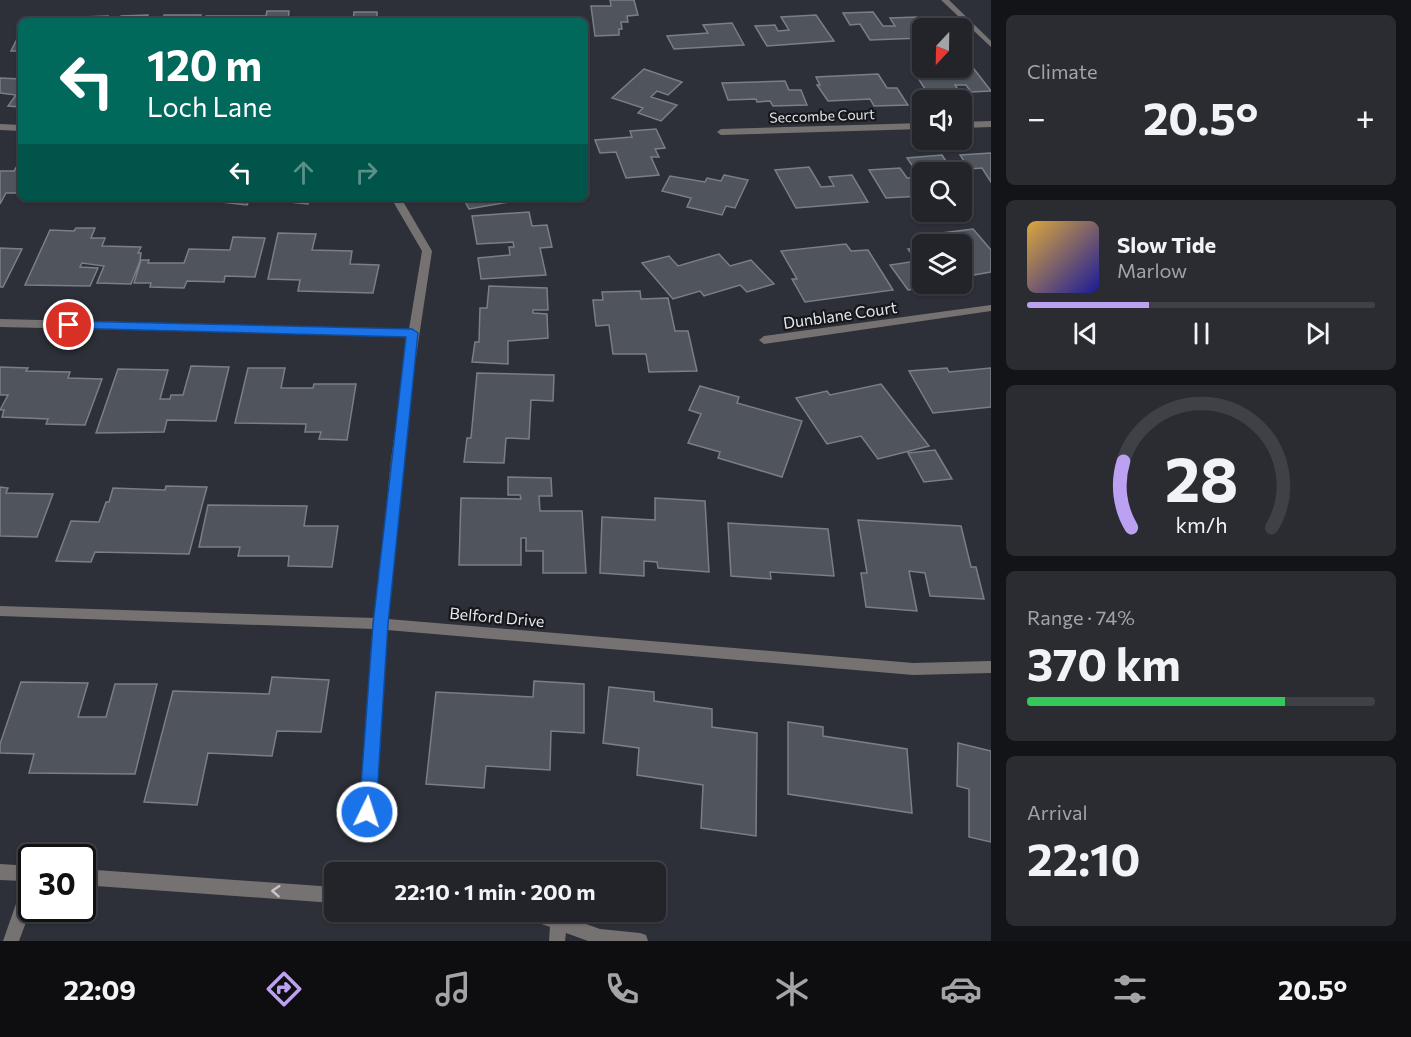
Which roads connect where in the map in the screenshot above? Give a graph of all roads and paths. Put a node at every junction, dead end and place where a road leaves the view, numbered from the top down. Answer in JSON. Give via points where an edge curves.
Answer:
{"nodes":[{"id":1,"x":945,"y":0,"type":"edge"},
{"id":2,"x":991,"y":45,"type":"edge"},
{"id":3,"x":991,"y":124,"type":"edge"},
{"id":4,"x":972,"y":125,"type":"edge"},
{"id":5,"x":912,"y":126,"type":"edge"},
{"id":6,"x":0,"y":127,"type":"edge"},
{"id":7,"x":18,"y":128,"type":"edge"},
{"id":8,"x":721,"y":132,"type":"dead end"},
{"id":9,"x":398,"y":201,"type":"edge"},
{"id":10,"x":991,"y":308,"type":"edge"},
{"id":11,"x":0,"y":323,"type":"edge"},
{"id":12,"x":412,"y":333,"type":"junction"},
{"id":13,"x":764,"y":340,"type":"dead end"},
{"id":14,"x":0,"y":611,"type":"edge"},
{"id":15,"x":380,"y":624,"type":"junction"},
{"id":16,"x":991,"y":667,"type":"edge"},
{"id":17,"x":367,"y":812,"type":"dead end"},
{"id":18,"x":0,"y":872,"type":"edge"},
{"id":19,"x":18,"y":873,"type":"edge"},
{"id":20,"x":96,"y":878,"type":"edge"},
{"id":21,"x":324,"y":894,"type":"edge"},
{"id":22,"x":18,"y":921,"type":"edge"},
{"id":23,"x":558,"y":922,"type":"joint"},
{"id":24,"x":11,"y":941,"type":"edge"},
{"id":25,"x":557,"y":941,"type":"edge"},
{"id":26,"x":640,"y":941,"type":"edge"}],
"edges":[{"from":1,"to":2,"type":"street"},
{"from":3,"to":4,"type":"street"},
{"from":5,"to":8,"type":"street","name":"Seccombe Court"},
{"from":6,"to":7,"type":"street"},
{"from":9,"to":12,"type":"street","via":[[427,251]]},
{"from":10,"to":13,"type":"street","name":"Dunblane Court"},
{"from":11,"to":12,"type":"street"},
{"from":12,"to":15,"type":"street"},
{"from":14,"to":15,"type":"street","name":"Belford Drive"},
{"from":15,"to":16,"type":"street","name":"Belford Drive","via":[[913,669]]},
{"from":15,"to":17,"type":"street"},
{"from":18,"to":19,"type":"street"},
{"from":21,"to":20,"type":"street","one_way":true},
{"from":22,"to":24,"type":"street"},
{"from":23,"to":25,"type":"street"},
{"from":23,"to":26,"type":"street","via":[[600,937]]}]}
